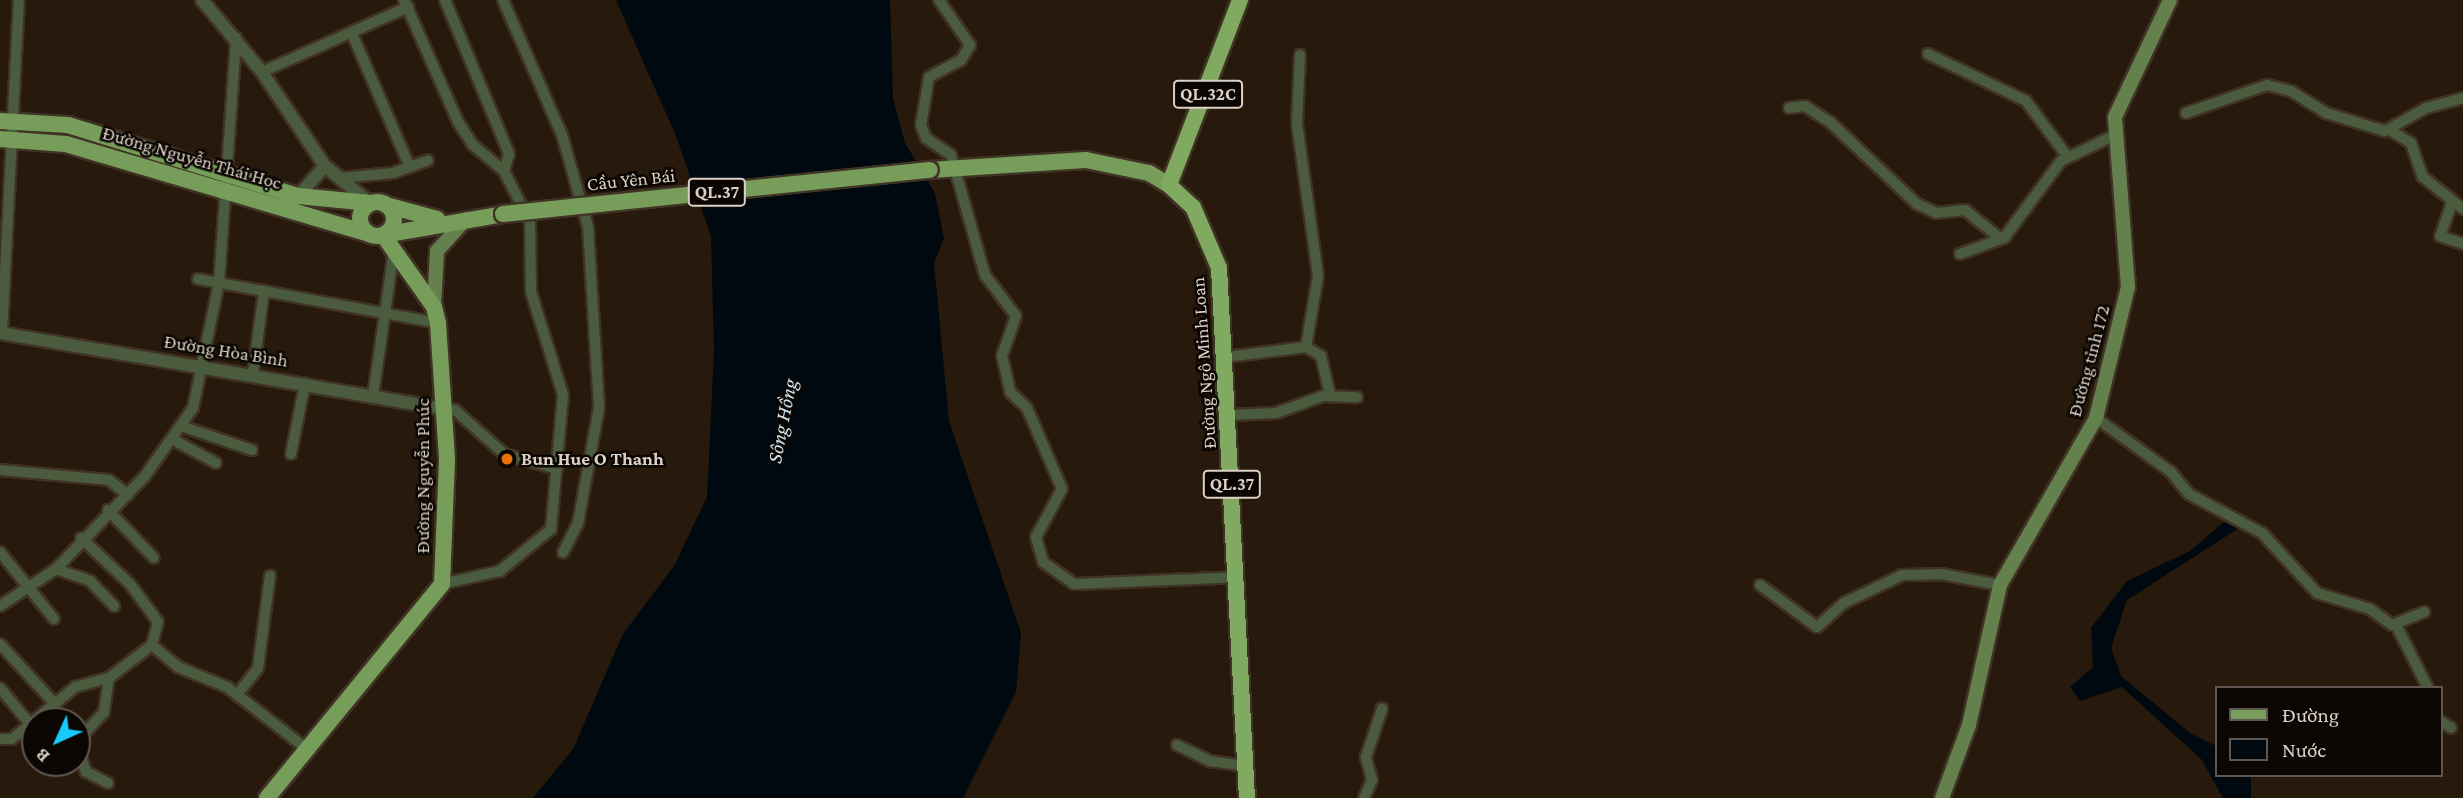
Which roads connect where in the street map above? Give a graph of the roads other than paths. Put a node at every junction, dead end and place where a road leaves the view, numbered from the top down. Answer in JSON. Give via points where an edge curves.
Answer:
{"nodes":[{"id":1,"x":19,"y":0,"type":"edge"},
{"id":2,"x":202,"y":0,"type":"edge"},
{"id":3,"x":445,"y":0,"type":"edge"},
{"id":4,"x":503,"y":0,"type":"edge"},
{"id":5,"x":939,"y":0,"type":"edge"},
{"id":6,"x":1240,"y":0,"type":"edge"},
{"id":7,"x":2170,"y":0,"type":"edge"},
{"id":8,"x":406,"y":4,"type":"edge"},
{"id":9,"x":353,"y":36,"type":"junction"},
{"id":10,"x":236,"y":37,"type":"junction"},
{"id":11,"x":1928,"y":54,"type":"dead end"},
{"id":12,"x":1300,"y":55,"type":"dead end"},
{"id":13,"x":262,"y":72,"type":"junction"},
{"id":14,"x":2463,"y":98,"type":"edge"},
{"id":15,"x":1789,"y":108,"type":"dead end"},
{"id":16,"x":2186,"y":113,"type":"dead end"},
{"id":17,"x":7,"y":120,"type":"edge"},
{"id":18,"x":2390,"y":130,"type":"junction"},
{"id":19,"x":2113,"y":136,"type":"junction"},
{"id":20,"x":7,"y":138,"type":"edge"},
{"id":21,"x":2067,"y":156,"type":"junction"},
{"id":22,"x":428,"y":160,"type":"dead end"},
{"id":23,"x":325,"y":166,"type":"junction"},
{"id":24,"x":410,"y":167,"type":"junction"},
{"id":25,"x":957,"y":169,"type":"junction"},
{"id":26,"x":930,"y":170,"type":"joint"},
{"id":27,"x":504,"y":171,"type":"junction"},
{"id":28,"x":222,"y":172,"type":"junction"},
{"id":29,"x":340,"y":178,"type":"junction"},
{"id":30,"x":1169,"y":185,"type":"junction"},
{"id":31,"x":220,"y":189,"type":"junction"},
{"id":32,"x":298,"y":196,"type":"junction"},
{"id":33,"x":2452,"y":202,"type":"junction"},
{"id":34,"x":378,"y":204,"type":"junction"},
{"id":35,"x":2463,"y":209,"type":"edge"},
{"id":36,"x":503,"y":214,"type":"joint"},
{"id":37,"x":468,"y":218,"type":"junction"},
{"id":38,"x":442,"y":220,"type":"junction"},
{"id":39,"x":376,"y":234,"type":"junction"},
{"id":40,"x":2001,"y":239,"type":"junction"},
{"id":41,"x":2463,"y":244,"type":"edge"},
{"id":42,"x":394,"y":250,"type":"junction"},
{"id":43,"x":1960,"y":254,"type":"dead end"},
{"id":44,"x":198,"y":279,"type":"dead end"},
{"id":45,"x":219,"y":283,"type":"junction"},
{"id":46,"x":264,"y":291,"type":"junction"},
{"id":47,"x":434,"y":307,"type":"junction"},
{"id":48,"x":384,"y":314,"type":"junction"},
{"id":49,"x":438,"y":323,"type":"junction"},
{"id":50,"x":1,"y":333,"type":"edge"},
{"id":51,"x":1306,"y":347,"type":"junction"},
{"id":52,"x":1226,"y":357,"type":"junction"},
{"id":53,"x":205,"y":366,"type":"junction"},
{"id":54,"x":253,"y":374,"type":"junction"},
{"id":55,"x":305,"y":383,"type":"junction"},
{"id":56,"x":1330,"y":395,"type":"junction"},
{"id":57,"x":373,"y":396,"type":"junction"},
{"id":58,"x":1357,"y":397,"type":"dead end"},
{"id":59,"x":445,"y":409,"type":"junction"},
{"id":60,"x":1228,"y":415,"type":"junction"},
{"id":61,"x":2096,"y":418,"type":"junction"},
{"id":62,"x":181,"y":426,"type":"junction"},
{"id":63,"x":172,"y":439,"type":"junction"},
{"id":64,"x":252,"y":450,"type":"dead end"},
{"id":65,"x":291,"y":454,"type":"dead end"},
{"id":66,"x":216,"y":463,"type":"dead end"},
{"id":67,"x":557,"y":469,"type":"junction"},
{"id":68,"x":0,"y":470,"type":"edge"},
{"id":69,"x":128,"y":495,"type":"junction"},
{"id":70,"x":108,"y":510,"type":"junction"},
{"id":71,"x":81,"y":538,"type":"junction"},
{"id":72,"x":563,"y":551,"type":"dead end"},
{"id":73,"x":0,"y":552,"type":"edge"},
{"id":74,"x":154,"y":558,"type":"dead end"},
{"id":75,"x":56,"y":569,"type":"junction"},
{"id":76,"x":270,"y":576,"type":"dead end"},
{"id":77,"x":1238,"y":577,"type":"junction"},
{"id":78,"x":30,"y":584,"type":"junction"},
{"id":79,"x":442,"y":584,"type":"junction"},
{"id":80,"x":1760,"y":585,"type":"dead end"},
{"id":81,"x":2000,"y":585,"type":"junction"},
{"id":82,"x":2,"y":603,"type":"edge"},
{"id":83,"x":114,"y":606,"type":"dead end"},
{"id":84,"x":2425,"y":612,"type":"dead end"},
{"id":85,"x":54,"y":620,"type":"dead end"},
{"id":86,"x":2396,"y":625,"type":"junction"},
{"id":87,"x":0,"y":645,"type":"edge"},
{"id":88,"x":152,"y":645,"type":"junction"},
{"id":89,"x":109,"y":678,"type":"junction"},
{"id":90,"x":2427,"y":686,"type":"edge"},
{"id":91,"x":0,"y":688,"type":"edge"},
{"id":92,"x":237,"y":695,"type":"junction"},
{"id":93,"x":55,"y":704,"type":"junction"},
{"id":94,"x":51,"y":707,"type":"edge"},
{"id":95,"x":1382,"y":709,"type":"dead end"},
{"id":96,"x":21,"y":713,"type":"edge"},
{"id":97,"x":2442,"y":722,"type":"edge"},
{"id":98,"x":2451,"y":728,"type":"dead end"},
{"id":99,"x":21,"y":732,"type":"edge"},
{"id":100,"x":1,"y":738,"type":"edge"},
{"id":101,"x":1177,"y":745,"type":"dead end"},
{"id":102,"x":307,"y":749,"type":"junction"},
{"id":103,"x":1245,"y":766,"type":"junction"},
{"id":104,"x":108,"y":783,"type":"dead end"},
{"id":105,"x":267,"y":798,"type":"edge"},
{"id":106,"x":1247,"y":798,"type":"edge"},
{"id":107,"x":1364,"y":798,"type":"edge"},
{"id":108,"x":1942,"y":798,"type":"edge"}],
"edges":[{"from":1,"to":17,"type":"street"},
{"from":2,"to":10,"type":"street"},
{"from":3,"to":27,"type":"street","via":[[509,154]]},
{"from":4,"to":72,"type":"street","via":[[562,135],[588,227],[599,408],[583,502]]},
{"from":5,"to":25,"type":"street","via":[[970,45],[961,60],[929,77],[921,125]]},
{"from":6,"to":30,"type":"highway","number":"QL.32C"},
{"from":7,"to":19,"type":"main road","name":"Đường tỉnh 172","via":[[2122,92]]},
{"from":8,"to":9,"type":"street"},
{"from":8,"to":27,"type":"street","via":[[458,122],[473,145]]},
{"from":9,"to":13,"type":"street"},
{"from":9,"to":24,"type":"street"},
{"from":10,"to":13,"type":"street"},
{"from":10,"to":28,"type":"street"},
{"from":11,"to":21,"type":"street","via":[[2026,101]]},
{"from":12,"to":51,"type":"street","via":[[1297,124],[1318,276]]},
{"from":13,"to":23,"type":"street"},
{"from":14,"to":18,"type":"street","via":[[2426,108]]},
{"from":15,"to":40,"type":"street","via":[[1805,106],[1830,122],[1917,204],[1936,213],[1965,210]]},
{"from":16,"to":18,"type":"street","via":[[2267,85],[2351,122]]},
{"from":17,"to":20,"type":"street"},
{"from":17,"to":28,"type":"main road","name":"Đường Nguyễn Thái Học","via":[[68,125]]},
{"from":18,"to":33,"type":"street","via":[[2411,143],[2423,177]]},
{"from":19,"to":21,"type":"street"},
{"from":19,"to":61,"type":"main road","name":"Đường tỉnh 172","via":[[2127,287]]},
{"from":20,"to":31,"type":"main road","name":"Đường Nguyễn Thái Học","via":[[66,144]]},
{"from":20,"to":50,"type":"street"},
{"from":21,"to":40,"type":"street"},
{"from":22,"to":24,"type":"street"},
{"from":23,"to":29,"type":"street"},
{"from":23,"to":32,"type":"street"},
{"from":24,"to":29,"type":"street"},
{"from":25,"to":26,"type":"main road","name":"Đường Ngô Minh Loan","number":"QL.37"},
{"from":25,"to":30,"type":"main road","name":"Đường Ngô Minh Loan","number":"QL.37","via":[[1086,160],[1149,173]]},
{"from":25,"to":77,"type":"street","via":[[985,275],[1016,316],[1002,356],[1010,392],[1027,408],[1062,489],[1036,537],[1043,562],[1074,584]]},
{"from":26,"to":36,"type":"main road","name":"Cầu Yên Bái","number":"QL.37","bridge":true},
{"from":27,"to":67,"type":"street","via":[[530,222],[531,292],[563,395]]},
{"from":28,"to":31,"type":"street"},
{"from":28,"to":32,"type":"main road","name":"Đường Nguyễn Thái Học"},
{"from":29,"to":34,"type":"street"},
{"from":30,"to":52,"type":"highway","name":"Đường Ngô Minh Loan","number":"QL.37","via":[[1193,207],[1219,268]]},
{"from":31,"to":39,"type":"main road","name":"Đường Nguyễn Thái Học"},
{"from":31,"to":45,"type":"street"},
{"from":32,"to":34,"type":"main road","name":"Đường Nguyễn Thái Học"},
{"from":33,"to":35,"type":"street"},
{"from":33,"to":41,"type":"street","via":[[2440,236]]},
{"from":34,"to":38,"type":"main road","name":"Đường Nguyễn Thái Học"},
{"from":34,"to":39,"type":"main road","via":[[394,219]]},
{"from":34,"to":39,"type":"main road","via":[[360,215]]},
{"from":36,"to":37,"type":"main road","name":"Đường Nguyễn Thái Học","number":"QL.37"},
{"from":37,"to":38,"type":"main road","name":"Đường Nguyễn Thái Học","number":"QL.37"},
{"from":37,"to":47,"type":"main road","via":[[437,251]]},
{"from":38,"to":39,"type":"main road","name":"Đường Nguyễn Thái Học"},
{"from":39,"to":42,"type":"main road","name":"Đường Nguyễn Phúc"},
{"from":40,"to":43,"type":"street"},
{"from":42,"to":47,"type":"main road","name":"Đường Nguyễn Phúc"},
{"from":42,"to":48,"type":"street"},
{"from":44,"to":45,"type":"street"},
{"from":45,"to":46,"type":"street"},
{"from":45,"to":53,"type":"street"},
{"from":46,"to":48,"type":"street"},
{"from":46,"to":54,"type":"street"},
{"from":47,"to":49,"type":"main road","name":"Đường Nguyễn Phúc"},
{"from":48,"to":49,"type":"street"},
{"from":48,"to":57,"type":"street"},
{"from":49,"to":59,"type":"main road","name":"Đường Nguyễn Phúc"},
{"from":50,"to":53,"type":"street","name":"Đường Hòa Bình"},
{"from":51,"to":52,"type":"street"},
{"from":51,"to":56,"type":"street","via":[[1321,356]]},
{"from":52,"to":60,"type":"highway","name":"Đường Ngô Minh Loan","number":"QL.37"},
{"from":53,"to":54,"type":"street","name":"Đường Hòa Bình"},
{"from":53,"to":62,"type":"street","via":[[193,408]]},
{"from":54,"to":55,"type":"street","name":"Đường Hòa Bình"},
{"from":55,"to":57,"type":"street","name":"Đường Hòa Bình"},
{"from":55,"to":65,"type":"street"},
{"from":56,"to":58,"type":"street"},
{"from":56,"to":60,"type":"street","via":[[1276,414]]},
{"from":57,"to":59,"type":"street","name":"Đường Hòa Bình"},
{"from":59,"to":67,"type":"street","via":[[455,410],[504,454]]},
{"from":59,"to":79,"type":"main road","name":"Đường Nguyễn Phúc"},
{"from":60,"to":77,"type":"highway","name":"Đường Ngô Minh Loan","number":"QL.37"},
{"from":61,"to":81,"type":"main road","name":"Đường tỉnh 172"},
{"from":61,"to":86,"type":"street","via":[[2171,472],[2189,494],[2262,533],[2317,593]]},
{"from":62,"to":63,"type":"street"},
{"from":62,"to":64,"type":"street"},
{"from":63,"to":66,"type":"street"},
{"from":63,"to":69,"type":"street"},
{"from":67,"to":79,"type":"street","via":[[554,519],[544,537],[500,571]]},
{"from":68,"to":69,"type":"street","via":[[109,480]]},
{"from":69,"to":70,"type":"street"},
{"from":70,"to":71,"type":"street"},
{"from":70,"to":74,"type":"street"},
{"from":71,"to":75,"type":"street"},
{"from":71,"to":88,"type":"street","via":[[130,584],[158,622]]},
{"from":73,"to":78,"type":"street"},
{"from":75,"to":78,"type":"street"},
{"from":75,"to":83,"type":"street","via":[[90,581]]},
{"from":76,"to":92,"type":"street","via":[[258,667]]},
{"from":77,"to":103,"type":"highway","name":"Đường Ngô Minh Loan","number":"QL.37"},
{"from":78,"to":82,"type":"street"},
{"from":78,"to":85,"type":"street"},
{"from":79,"to":102,"type":"main road"},
{"from":80,"to":81,"type":"street","via":[[1817,626],[1844,603],[1902,575]]},
{"from":81,"to":108,"type":"main road","name":"Đường tỉnh 172","via":[[1969,725]]},
{"from":84,"to":86,"type":"street"},
{"from":86,"to":90,"type":"street"},
{"from":87,"to":93,"type":"street"},
{"from":88,"to":89,"type":"street"},
{"from":88,"to":92,"type":"street","via":[[178,667]]},
{"from":89,"to":93,"type":"street","via":[[75,687]]},
{"from":89,"to":104,"type":"street","via":[[104,712],[80,738],[79,750],[86,772]]},
{"from":91,"to":96,"type":"street"},
{"from":92,"to":102,"type":"street"},
{"from":93,"to":94,"type":"street"},
{"from":95,"to":107,"type":"street","via":[[1366,757],[1372,780]]},
{"from":97,"to":98,"type":"street"},
{"from":99,"to":100,"type":"street","via":[[12,739]]},
{"from":101,"to":103,"type":"street","via":[[1210,761]]},
{"from":102,"to":105,"type":"main road"},
{"from":103,"to":106,"type":"highway","name":"Đường Ngô Minh Loan","number":"QL.37"}]}
